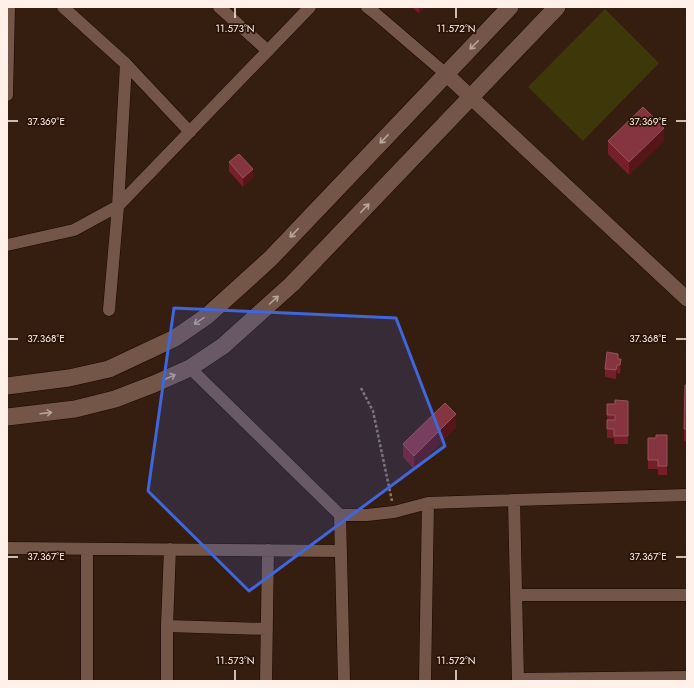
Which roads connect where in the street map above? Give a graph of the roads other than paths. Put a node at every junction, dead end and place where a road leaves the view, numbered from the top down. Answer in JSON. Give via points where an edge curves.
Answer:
{"nodes":[{"id":1,"x":8,"y":7,"type":"edge"},
{"id":2,"x":63,"y":7,"type":"edge"},
{"id":3,"x":219,"y":7,"type":"edge"},
{"id":4,"x":310,"y":7,"type":"edge"},
{"id":5,"x":367,"y":7,"type":"edge"},
{"id":6,"x":510,"y":7,"type":"edge"},
{"id":7,"x":557,"y":7,"type":"edge"},
{"id":8,"x":268,"y":51,"type":"junction"},
{"id":9,"x":126,"y":64,"type":"junction"},
{"id":10,"x":446,"y":74,"type":"junction"},
{"id":11,"x":7,"y":94,"type":"edge"},
{"id":12,"x":470,"y":97,"type":"junction"},
{"id":13,"x":190,"y":132,"type":"junction"},
{"id":14,"x":118,"y":206,"type":"junction"},
{"id":15,"x":7,"y":245,"type":"edge"},
{"id":16,"x":687,"y":299,"type":"edge"},
{"id":17,"x":109,"y":310,"type":"dead end"},
{"id":18,"x":190,"y":368,"type":"junction"},
{"id":19,"x":7,"y":386,"type":"edge"},
{"id":20,"x":7,"y":417,"type":"edge"},
{"id":21,"x":687,"y":495,"type":"edge"},
{"id":22,"x":514,"y":500,"type":"junction"},
{"id":23,"x":428,"y":503,"type":"junction"},
{"id":24,"x":340,"y":515,"type":"junction"},
{"id":25,"x":7,"y":548,"type":"edge"},
{"id":26,"x":87,"y":549,"type":"junction"},
{"id":27,"x":170,"y":549,"type":"junction"},
{"id":28,"x":268,"y":550,"type":"junction"},
{"id":29,"x":341,"y":551,"type":"junction"},
{"id":30,"x":517,"y":595,"type":"junction"},
{"id":31,"x":687,"y":595,"type":"edge"},
{"id":32,"x":167,"y":626,"type":"junction"},
{"id":33,"x":267,"y":629,"type":"junction"},
{"id":34,"x":687,"y":677,"type":"edge"},
{"id":35,"x":518,"y":680,"type":"edge"},
{"id":36,"x":87,"y":681,"type":"edge"},
{"id":37,"x":167,"y":681,"type":"edge"},
{"id":38,"x":266,"y":681,"type":"edge"},
{"id":39,"x":344,"y":681,"type":"edge"},
{"id":40,"x":425,"y":681,"type":"edge"}],
"edges":[{"from":1,"to":11,"type":"street"},
{"from":2,"to":9,"type":"street"},
{"from":3,"to":8,"type":"street"},
{"from":4,"to":8,"type":"street"},
{"from":5,"to":10,"type":"street"},
{"from":6,"to":10,"type":"main road","one_way":true},
{"from":7,"to":12,"type":"main road"},
{"from":8,"to":13,"type":"street"},
{"from":9,"to":13,"type":"street"},
{"from":9,"to":14,"type":"street"},
{"from":10,"to":12,"type":"street"},
{"from":10,"to":19,"type":"main road","one_way":true,"via":[[270,259],[207,316],[175,338],[109,369],[69,378]]},
{"from":12,"to":16,"type":"street"},
{"from":18,"to":12,"type":"main road","one_way":true,"via":[[223,346],[292,284]]},
{"from":13,"to":14,"type":"street"},
{"from":14,"to":15,"type":"street","via":[[74,230]]},
{"from":14,"to":17,"type":"street"},
{"from":20,"to":18,"type":"main road","one_way":true,"via":[[75,409],[115,400]]},
{"from":18,"to":24,"type":"street"},
{"from":21,"to":22,"type":"street"},
{"from":22,"to":23,"type":"street"},
{"from":22,"to":30,"type":"street"},
{"from":23,"to":24,"type":"street","via":[[394,512]]},
{"from":23,"to":40,"type":"street"},
{"from":24,"to":29,"type":"street"},
{"from":25,"to":26,"type":"street"},
{"from":26,"to":27,"type":"street"},
{"from":26,"to":36,"type":"street"},
{"from":27,"to":28,"type":"street"},
{"from":27,"to":32,"type":"street"},
{"from":28,"to":29,"type":"street"},
{"from":28,"to":33,"type":"street"},
{"from":29,"to":39,"type":"street"},
{"from":30,"to":31,"type":"street"},
{"from":30,"to":35,"type":"street"},
{"from":32,"to":33,"type":"street"},
{"from":32,"to":37,"type":"street"},
{"from":33,"to":38,"type":"street"},
{"from":34,"to":35,"type":"street"}]}
